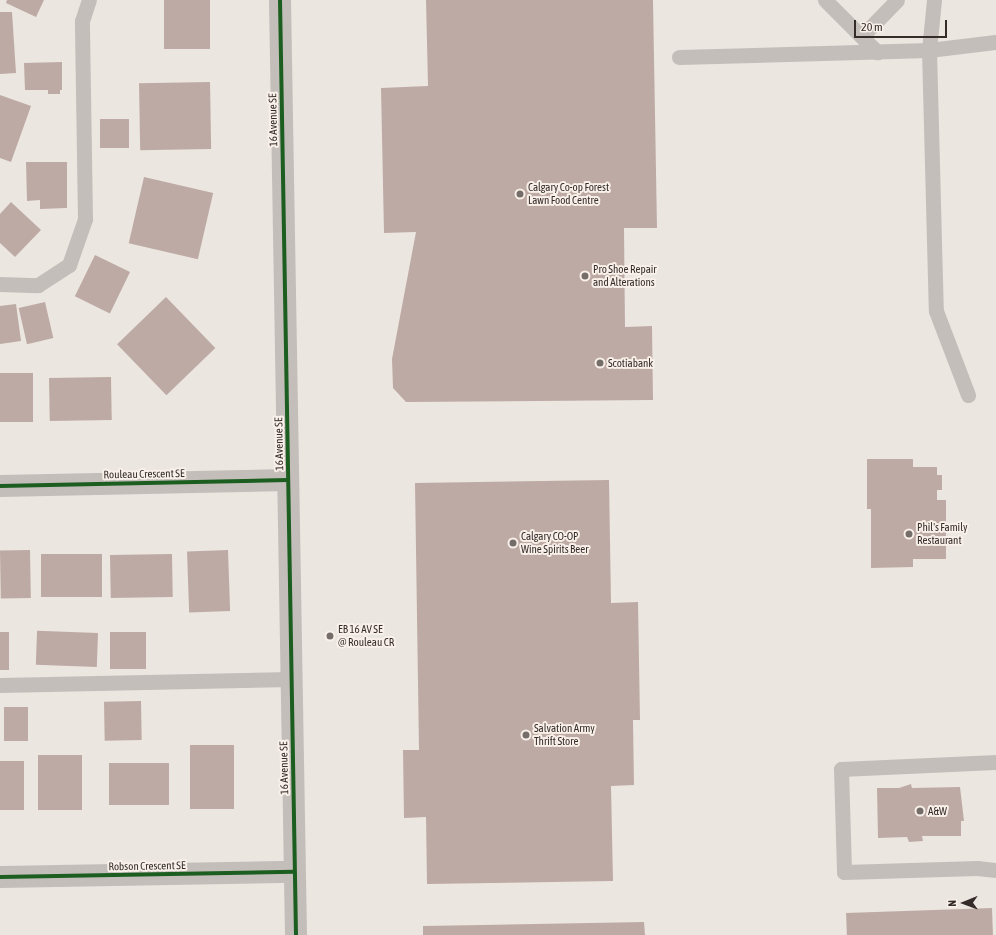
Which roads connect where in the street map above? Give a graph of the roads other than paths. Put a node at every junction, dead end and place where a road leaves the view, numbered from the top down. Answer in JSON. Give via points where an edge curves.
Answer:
{"nodes":[{"id":1,"x":89,"y":0,"type":"edge"},
{"id":2,"x":280,"y":0,"type":"edge"},
{"id":3,"x":826,"y":0,"type":"edge"},
{"id":4,"x":897,"y":0,"type":"edge"},
{"id":5,"x":934,"y":0,"type":"edge"},
{"id":6,"x":862,"y":36,"type":"junction"},
{"id":7,"x":996,"y":42,"type":"edge"},
{"id":8,"x":929,"y":50,"type":"junction"},
{"id":9,"x":877,"y":52,"type":"junction"},
{"id":10,"x":679,"y":57,"type":"dead end"},
{"id":11,"x":0,"y":284,"type":"edge"},
{"id":12,"x":968,"y":395,"type":"dead end"},
{"id":13,"x":288,"y":480,"type":"junction"},
{"id":14,"x":0,"y":486,"type":"edge"},
{"id":15,"x":292,"y":679,"type":"junction"},
{"id":16,"x":0,"y":685,"type":"edge"},
{"id":17,"x":996,"y":762,"type":"edge"},
{"id":18,"x":996,"y":870,"type":"edge"},
{"id":19,"x":294,"y":872,"type":"junction"},
{"id":20,"x":0,"y":877,"type":"edge"},
{"id":21,"x":296,"y":935,"type":"edge"}],
"edges":[{"from":1,"to":11,"type":"lane","via":[[82,21],[85,219],[69,265],[38,285]]},
{"from":2,"to":13,"type":"street","name":"16 Avenue SE"},
{"from":3,"to":6,"type":"lane"},
{"from":4,"to":6,"type":"lane"},
{"from":5,"to":8,"type":"lane"},
{"from":6,"to":9,"type":"lane"},
{"from":7,"to":8,"type":"lane"},
{"from":8,"to":9,"type":"lane"},
{"from":8,"to":12,"type":"lane","via":[[936,311]]},
{"from":9,"to":10,"type":"lane"},
{"from":13,"to":14,"type":"street","name":"Rouleau Crescent SE"},
{"from":13,"to":15,"type":"street","name":"16 Avenue SE"},
{"from":15,"to":16,"type":"lane"},
{"from":15,"to":19,"type":"street","name":"16 Avenue SE"},
{"from":17,"to":18,"type":"lane","via":[[841,769],[844,872],[977,868]]},
{"from":19,"to":20,"type":"street","name":"Robson Crescent SE"},
{"from":19,"to":21,"type":"street","name":"16 Avenue SE"}]}
